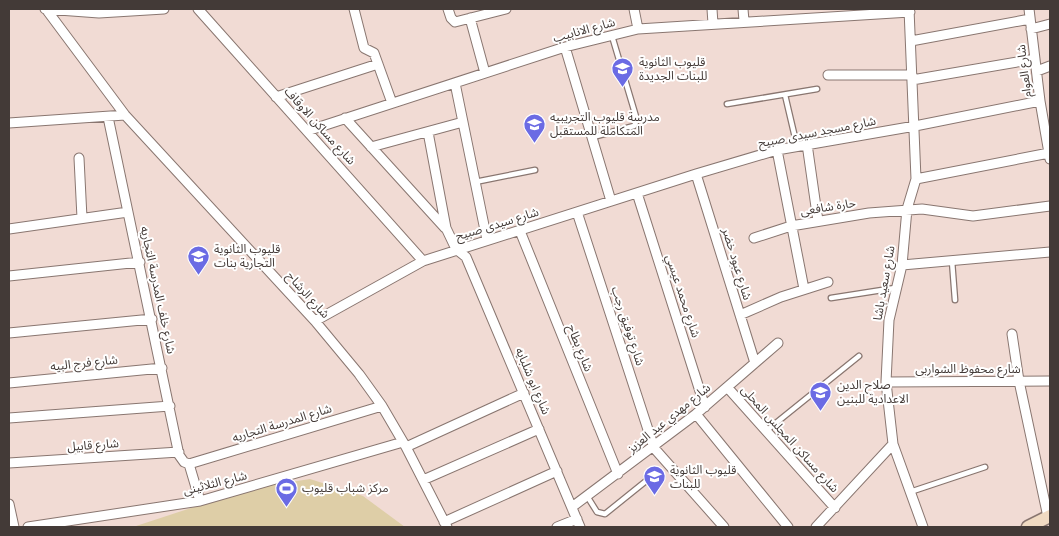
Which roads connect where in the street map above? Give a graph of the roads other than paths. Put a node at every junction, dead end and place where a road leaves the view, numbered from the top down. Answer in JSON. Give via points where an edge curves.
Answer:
{"nodes":[{"id":1,"x":45,"y":9,"type":"edge"},
{"id":2,"x":163,"y":9,"type":"edge"},
{"id":3,"x":198,"y":9,"type":"edge"},
{"id":4,"x":354,"y":9,"type":"edge"},
{"id":5,"x":448,"y":9,"type":"edge"},
{"id":6,"x":506,"y":9,"type":"edge"},
{"id":7,"x":634,"y":9,"type":"edge"},
{"id":8,"x":712,"y":9,"type":"edge"},
{"id":9,"x":743,"y":9,"type":"edge"},
{"id":10,"x":1029,"y":9,"type":"edge"},
{"id":11,"x":909,"y":10,"type":"edge"},
{"id":12,"x":99,"y":11,"type":"edge"},
{"id":13,"x":814,"y":13,"type":"edge"},
{"id":14,"x":470,"y":18,"type":"junction"},
{"id":15,"x":1030,"y":19,"type":"junction"},
{"id":16,"x":744,"y":21,"type":"junction"},
{"id":17,"x":713,"y":24,"type":"junction"},
{"id":18,"x":1050,"y":24,"type":"edge"},
{"id":19,"x":638,"y":29,"type":"junction"},
{"id":20,"x":1032,"y":30,"type":"junction"},
{"id":21,"x":612,"y":35,"type":"junction"},
{"id":22,"x":911,"y":41,"type":"junction"},
{"id":23,"x":565,"y":47,"type":"junction"},
{"id":24,"x":1035,"y":59,"type":"junction"},
{"id":25,"x":378,"y":64,"type":"junction"},
{"id":26,"x":1050,"y":66,"type":"edge"},
{"id":27,"x":1037,"y":71,"type":"junction"},
{"id":28,"x":485,"y":73,"type":"junction"},
{"id":29,"x":828,"y":75,"type":"dead end"},
{"id":30,"x":912,"y":78,"type":"junction"},
{"id":31,"x":455,"y":83,"type":"junction"},
{"id":32,"x":817,"y":90,"type":"dead end"},
{"id":33,"x":785,"y":95,"type":"junction"},
{"id":34,"x":276,"y":96,"type":"junction"},
{"id":35,"x":1040,"y":101,"type":"junction"},
{"id":36,"x":392,"y":103,"type":"junction"},
{"id":37,"x":727,"y":104,"type":"dead end"},
{"id":38,"x":125,"y":115,"type":"junction"},
{"id":39,"x":108,"y":117,"type":"junction"},
{"id":40,"x":346,"y":118,"type":"junction"},
{"id":41,"x":463,"y":122,"type":"junction"},
{"id":42,"x":9,"y":123,"type":"edge"},
{"id":43,"x":915,"y":126,"type":"junction"},
{"id":44,"x":307,"y":131,"type":"junction"},
{"id":45,"x":428,"y":132,"type":"junction"},
{"id":46,"x":592,"y":138,"type":"junction"},
{"id":47,"x":1048,"y":141,"type":"edge"},
{"id":48,"x":807,"y":144,"type":"junction"},
{"id":49,"x":797,"y":146,"type":"junction"},
{"id":50,"x":371,"y":147,"type":"junction"},
{"id":51,"x":776,"y":150,"type":"junction"},
{"id":52,"x":1050,"y":156,"type":"edge"},
{"id":53,"x":79,"y":158,"type":"dead end"},
{"id":54,"x":535,"y":170,"type":"dead end"},
{"id":55,"x":696,"y":174,"type":"junction"},
{"id":56,"x":916,"y":178,"type":"junction"},
{"id":57,"x":475,"y":182,"type":"junction"},
{"id":58,"x":637,"y":193,"type":"junction"},
{"id":59,"x":611,"y":201,"type":"junction"},
{"id":60,"x":1050,"y":206,"type":"edge"},
{"id":61,"x":907,"y":209,"type":"junction"},
{"id":62,"x":128,"y":212,"type":"junction"},
{"id":63,"x":577,"y":212,"type":"junction"},
{"id":64,"x":82,"y":218,"type":"junction"},
{"id":65,"x":818,"y":221,"type":"junction"},
{"id":66,"x":790,"y":226,"type":"junction"},
{"id":67,"x":9,"y":228,"type":"edge"},
{"id":68,"x":446,"y":228,"type":"junction"},
{"id":69,"x":520,"y":231,"type":"junction"},
{"id":70,"x":754,"y":238,"type":"dead end"},
{"id":71,"x":487,"y":240,"type":"junction"},
{"id":72,"x":456,"y":249,"type":"junction"},
{"id":73,"x":1050,"y":252,"type":"edge"},
{"id":74,"x":423,"y":261,"type":"junction"},
{"id":75,"x":952,"y":261,"type":"junction"},
{"id":76,"x":140,"y":262,"type":"junction"},
{"id":77,"x":902,"y":265,"type":"junction"},
{"id":78,"x":9,"y":276,"type":"edge"},
{"id":79,"x":828,"y":282,"type":"dead end"},
{"id":80,"x":804,"y":288,"type":"junction"},
{"id":81,"x":895,"y":288,"type":"junction"},
{"id":82,"x":831,"y":298,"type":"dead end"},
{"id":83,"x":956,"y":300,"type":"dead end"},
{"id":84,"x":740,"y":315,"type":"junction"},
{"id":85,"x":152,"y":319,"type":"junction"},
{"id":86,"x":316,"y":321,"type":"junction"},
{"id":87,"x":9,"y":333,"type":"edge"},
{"id":88,"x":1012,"y":334,"type":"dead end"},
{"id":89,"x":778,"y":343,"type":"dead end"},
{"id":90,"x":859,"y":356,"type":"dead end"},
{"id":91,"x":754,"y":363,"type":"junction"},
{"id":92,"x":162,"y":368,"type":"junction"},
{"id":93,"x":1050,"y":380,"type":"edge"},
{"id":94,"x":1019,"y":381,"type":"junction"},
{"id":95,"x":886,"y":382,"type":"junction"},
{"id":96,"x":9,"y":384,"type":"edge"},
{"id":97,"x":727,"y":387,"type":"junction"},
{"id":98,"x":524,"y":393,"type":"junction"},
{"id":99,"x":170,"y":406,"type":"junction"},
{"id":100,"x":382,"y":406,"type":"junction"},
{"id":101,"x":705,"y":406,"type":"junction"},
{"id":102,"x":696,"y":414,"type":"junction"},
{"id":103,"x":9,"y":418,"type":"edge"},
{"id":104,"x":539,"y":429,"type":"junction"},
{"id":105,"x":766,"y":430,"type":"junction"},
{"id":106,"x":404,"y":444,"type":"junction"},
{"id":107,"x":893,"y":444,"type":"junction"},
{"id":108,"x":654,"y":448,"type":"junction"},
{"id":109,"x":179,"y":452,"type":"junction"},
{"id":110,"x":9,"y":463,"type":"edge"},
{"id":111,"x":189,"y":464,"type":"junction"},
{"id":112,"x":984,"y":467,"type":"dead end"},
{"id":113,"x":557,"y":471,"type":"junction"},
{"id":114,"x":618,"y":474,"type":"junction"},
{"id":115,"x":423,"y":480,"type":"junction"},
{"id":116,"x":646,"y":480,"type":"dead end"},
{"id":117,"x":910,"y":492,"type":"junction"},
{"id":118,"x":587,"y":496,"type":"junction"},
{"id":119,"x":200,"y":501,"type":"junction"},
{"id":120,"x":9,"y":504,"type":"edge"},
{"id":121,"x":572,"y":507,"type":"junction"},
{"id":122,"x":835,"y":508,"type":"junction"},
{"id":123,"x":1049,"y":517,"type":"edge"},
{"id":124,"x":578,"y":523,"type":"edge"},
{"id":125,"x":446,"y":525,"type":"edge"},
{"id":126,"x":14,"y":527,"type":"edge"},
{"id":127,"x":28,"y":527,"type":"edge"},
{"id":128,"x":557,"y":527,"type":"edge"},
{"id":129,"x":724,"y":527,"type":"edge"},
{"id":130,"x":788,"y":527,"type":"edge"},
{"id":131,"x":816,"y":527,"type":"edge"},
{"id":132,"x":923,"y":527,"type":"edge"},
{"id":133,"x":1028,"y":527,"type":"edge"}],
"edges":[{"from":1,"to":12,"type":"street"},
{"from":1,"to":38,"type":"street","name":"شارع الرشاح"},
{"from":2,"to":12,"type":"street"},
{"from":3,"to":34,"type":"street","name":"شارع مساكن الاوقاف"},
{"from":4,"to":25,"type":"street","via":[[364,48],[374,53]]},
{"from":5,"to":14,"type":"street","via":[[454,21]]},
{"from":6,"to":14,"type":"street"},
{"from":7,"to":19,"type":"street"},
{"from":8,"to":17,"type":"street"},
{"from":9,"to":16,"type":"street"},
{"from":10,"to":15,"type":"street","name":"شارع العوام"},
{"from":11,"to":13,"type":"street","name":"شارع الانابيب"},
{"from":11,"to":22,"type":"street","name":"شارع سعيد باشا"},
{"from":13,"to":16,"type":"street","name":"شارع الانابيب"},
{"from":14,"to":28,"type":"street"},
{"from":15,"to":20,"type":"street","name":"شارع العوام"},
{"from":15,"to":22,"type":"street"},
{"from":16,"to":17,"type":"street","name":"شارع الانابيب"},
{"from":17,"to":19,"type":"street","name":"شارع الانابيب"},
{"from":18,"to":20,"type":"street"},
{"from":19,"to":21,"type":"street","name":"شارع الانابيب"},
{"from":20,"to":24,"type":"street","name":"شارع العوام"},
{"from":21,"to":23,"type":"street","name":"شارع الانابيب"},
{"from":21,"to":46,"type":"lane","via":[[637,120],[634,126]]},
{"from":22,"to":30,"type":"street","name":"شارع سعيد باشا"},
{"from":23,"to":28,"type":"street","name":"شارع الانابيب"},
{"from":23,"to":46,"type":"street"},
{"from":24,"to":27,"type":"street","name":"شارع العوام"},
{"from":24,"to":30,"type":"street"},
{"from":25,"to":34,"type":"street"},
{"from":25,"to":36,"type":"street"},
{"from":26,"to":27,"type":"street"},
{"from":27,"to":35,"type":"street","name":"شارع العوام"},
{"from":28,"to":31,"type":"street","name":"شارع الانابيب"},
{"from":29,"to":30,"type":"street"},
{"from":30,"to":43,"type":"street","name":"شارع سعيد باشا"},
{"from":31,"to":36,"type":"street","name":"شارع الانابيب"},
{"from":31,"to":41,"type":"street"},
{"from":32,"to":33,"type":"lane"},
{"from":33,"to":37,"type":"lane"},
{"from":33,"to":49,"type":"lane"},
{"from":34,"to":44,"type":"street","name":"شارع مساكن الاوقاف"},
{"from":35,"to":43,"type":"street","name":"شارع مسجد سيدى صبيح"},
{"from":35,"to":47,"type":"street","name":"شارع العوام"},
{"from":36,"to":40,"type":"street","name":"شارع الانابيب"},
{"from":38,"to":39,"type":"street"},
{"from":38,"to":86,"type":"street","name":"شارع الرشاح"},
{"from":39,"to":42,"type":"street"},
{"from":39,"to":62,"type":"street","name":"شارع خلف المدرسة التجاريه"},
{"from":40,"to":44,"type":"street","name":"شارع الانابيب"},
{"from":40,"to":50,"type":"street"},
{"from":41,"to":45,"type":"street"},
{"from":41,"to":57,"type":"street"},
{"from":43,"to":48,"type":"street","name":"شارع مسجد سيدى صبيح"},
{"from":43,"to":56,"type":"street","name":"شارع سعيد باشا"},
{"from":44,"to":74,"type":"street","name":"شارع مساكن الاوقاف"},
{"from":45,"to":50,"type":"street"},
{"from":45,"to":68,"type":"street"},
{"from":46,"to":59,"type":"street"},
{"from":47,"to":52,"type":"street","name":"شارع العوام"},
{"from":48,"to":49,"type":"street","name":"شارع مسجد سيدى صبيح"},
{"from":48,"to":65,"type":"street"},
{"from":49,"to":51,"type":"street","name":"شارع مسجد سيدى صبيح"},
{"from":50,"to":68,"type":"street"},
{"from":51,"to":55,"type":"street","name":"شارع مسجد سيدى صبيح"},
{"from":51,"to":66,"type":"street"},
{"from":52,"to":56,"type":"street"},
{"from":53,"to":64,"type":"street"},
{"from":54,"to":57,"type":"lane"},
{"from":55,"to":58,"type":"street","name":"شارع سيدى صبيح"},
{"from":55,"to":84,"type":"street","name":"شارع عبود خضر"},
{"from":56,"to":61,"type":"street","name":"شارع سعيد باشا"},
{"from":57,"to":71,"type":"street"},
{"from":58,"to":59,"type":"street","name":"شارع سيدى صبيح"},
{"from":58,"to":101,"type":"street","name":"شارع محمد عيسي"},
{"from":59,"to":63,"type":"street","name":"شارع سيدى صبيح"},
{"from":60,"to":61,"type":"street","name":"حارة شافعى","via":[[973,216],[922,208]]},
{"from":61,"to":65,"type":"street","name":"حارة شافعى"},
{"from":61,"to":77,"type":"street","name":"شارع سعيد باشا"},
{"from":62,"to":64,"type":"street"},
{"from":62,"to":76,"type":"street","name":"شارع خلف المدرسة التجاريه"},
{"from":63,"to":69,"type":"street","name":"شارع سيدى صبيح"},
{"from":63,"to":108,"type":"street","name":"شارع توفيق رجب"},
{"from":64,"to":67,"type":"street"},
{"from":65,"to":66,"type":"street","name":"حارة شافعى"},
{"from":66,"to":70,"type":"street","name":"حارة شافعى"},
{"from":66,"to":80,"type":"street"},
{"from":68,"to":72,"type":"street","name":"شارع ابو شلبايه"},
{"from":69,"to":71,"type":"street","name":"شارع سيدى صبيح"},
{"from":69,"to":114,"type":"street","name":"شارع بطاح"},
{"from":71,"to":72,"type":"street","name":"شارع سيدى صبيح"},
{"from":72,"to":74,"type":"street","name":"شارع سيدى صبيح"},
{"from":72,"to":98,"type":"street","name":"شارع ابو شلبايه","via":[[466,257]]},
{"from":73,"to":75,"type":"street"},
{"from":74,"to":86,"type":"street","name":"شارع سيدى صبيح"},
{"from":75,"to":77,"type":"street"},
{"from":75,"to":83,"type":"lane"},
{"from":76,"to":78,"type":"street"},
{"from":76,"to":85,"type":"street","name":"شارع خلف المدرسة التجاريه"},
{"from":77,"to":81,"type":"street","name":"شارع سعيد باشا"},
{"from":79,"to":80,"type":"street"},
{"from":80,"to":84,"type":"street"},
{"from":81,"to":82,"type":"lane"},
{"from":81,"to":95,"type":"street","name":"شارع سعيد باشا","via":[[887,342]]},
{"from":84,"to":91,"type":"street","name":"شارع عبود خضر"},
{"from":85,"to":87,"type":"street"},
{"from":85,"to":92,"type":"street","name":"شارع خلف المدرسة التجاريه"},
{"from":86,"to":100,"type":"street","name":"شارع الرشاح"},
{"from":88,"to":94,"type":"street"},
{"from":89,"to":91,"type":"street","name":"شارع مهدي عبد العزيز"},
{"from":90,"to":105,"type":"lane"},
{"from":91,"to":97,"type":"street","name":"شارع مهدي عبد العزيز"},
{"from":92,"to":96,"type":"street","name":"شارع فرج البيه"},
{"from":92,"to":99,"type":"street","name":"شارع خلف المدرسة التجاريه"},
{"from":93,"to":94,"type":"street","name":"شارع محفوظ الشواربى"},
{"from":94,"to":95,"type":"street","name":"شارع محفوظ الشواربى"},
{"from":94,"to":123,"type":"street"},
{"from":95,"to":107,"type":"street","name":"شارع سعيد باشا"},
{"from":97,"to":101,"type":"street","name":"شارع مهدي عبد العزيز"},
{"from":97,"to":105,"type":"street","name":"شارع مساكن المجلس المحلى"},
{"from":98,"to":104,"type":"street","name":"شارع ابو شلبايه"},
{"from":98,"to":106,"type":"street","name":"شارع الثلاثينى"},
{"from":99,"to":103,"type":"street"},
{"from":99,"to":109,"type":"street","name":"شارع خلف المدرسة التجاريه"},
{"from":100,"to":106,"type":"street","name":"شارع الرشاح"},
{"from":100,"to":111,"type":"street","name":"شارع المدرسة التجاريه"},
{"from":101,"to":102,"type":"street","name":"شارع مهدي عبد العزيز"},
{"from":102,"to":108,"type":"street","name":"شارع مهدي عبد العزيز"},
{"from":102,"to":130,"type":"street"},
{"from":104,"to":113,"type":"street","name":"شارع ابو شلبايه"},
{"from":104,"to":115,"type":"street"},
{"from":105,"to":122,"type":"street","name":"شارع مساكن المجلس المحلى"},
{"from":106,"to":115,"type":"street","name":"شارع الرشاح"},
{"from":106,"to":119,"type":"street","name":"شارع الثلاثينى"},
{"from":107,"to":117,"type":"street","name":"شارع سعيد باشا"},
{"from":107,"to":122,"type":"street"},
{"from":108,"to":114,"type":"street","name":"شارع مهدي عبد العزيز"},
{"from":108,"to":129,"type":"street"},
{"from":109,"to":110,"type":"street","name":"شارع قابيل"},
{"from":109,"to":111,"type":"street","name":"شارع خلف المدرسة التجاريه","via":[[182,460]]},
{"from":111,"to":119,"type":"street"},
{"from":112,"to":117,"type":"lane"},
{"from":113,"to":121,"type":"street","name":"شارع ابو شلبايه"},
{"from":113,"to":125,"type":"street"},
{"from":114,"to":118,"type":"street","name":"شارع مهدي عبد العزيز"},
{"from":115,"to":125,"type":"street","name":"شارع الرشاح"},
{"from":116,"to":118,"type":"lane","via":[[604,514],[597,512]]},
{"from":117,"to":132,"type":"street","name":"شارع سعيد باشا"},
{"from":118,"to":121,"type":"street","name":"شارع مهدي عبد العزيز"},
{"from":119,"to":127,"type":"street","name":"شارع الثلاثينى"},
{"from":120,"to":126,"type":"street"},
{"from":121,"to":124,"type":"street","name":"شارع ابو شلبايه"},
{"from":122,"to":131,"type":"street"},
{"from":123,"to":133,"type":"main road"},
{"from":124,"to":128,"type":"street"}]}
